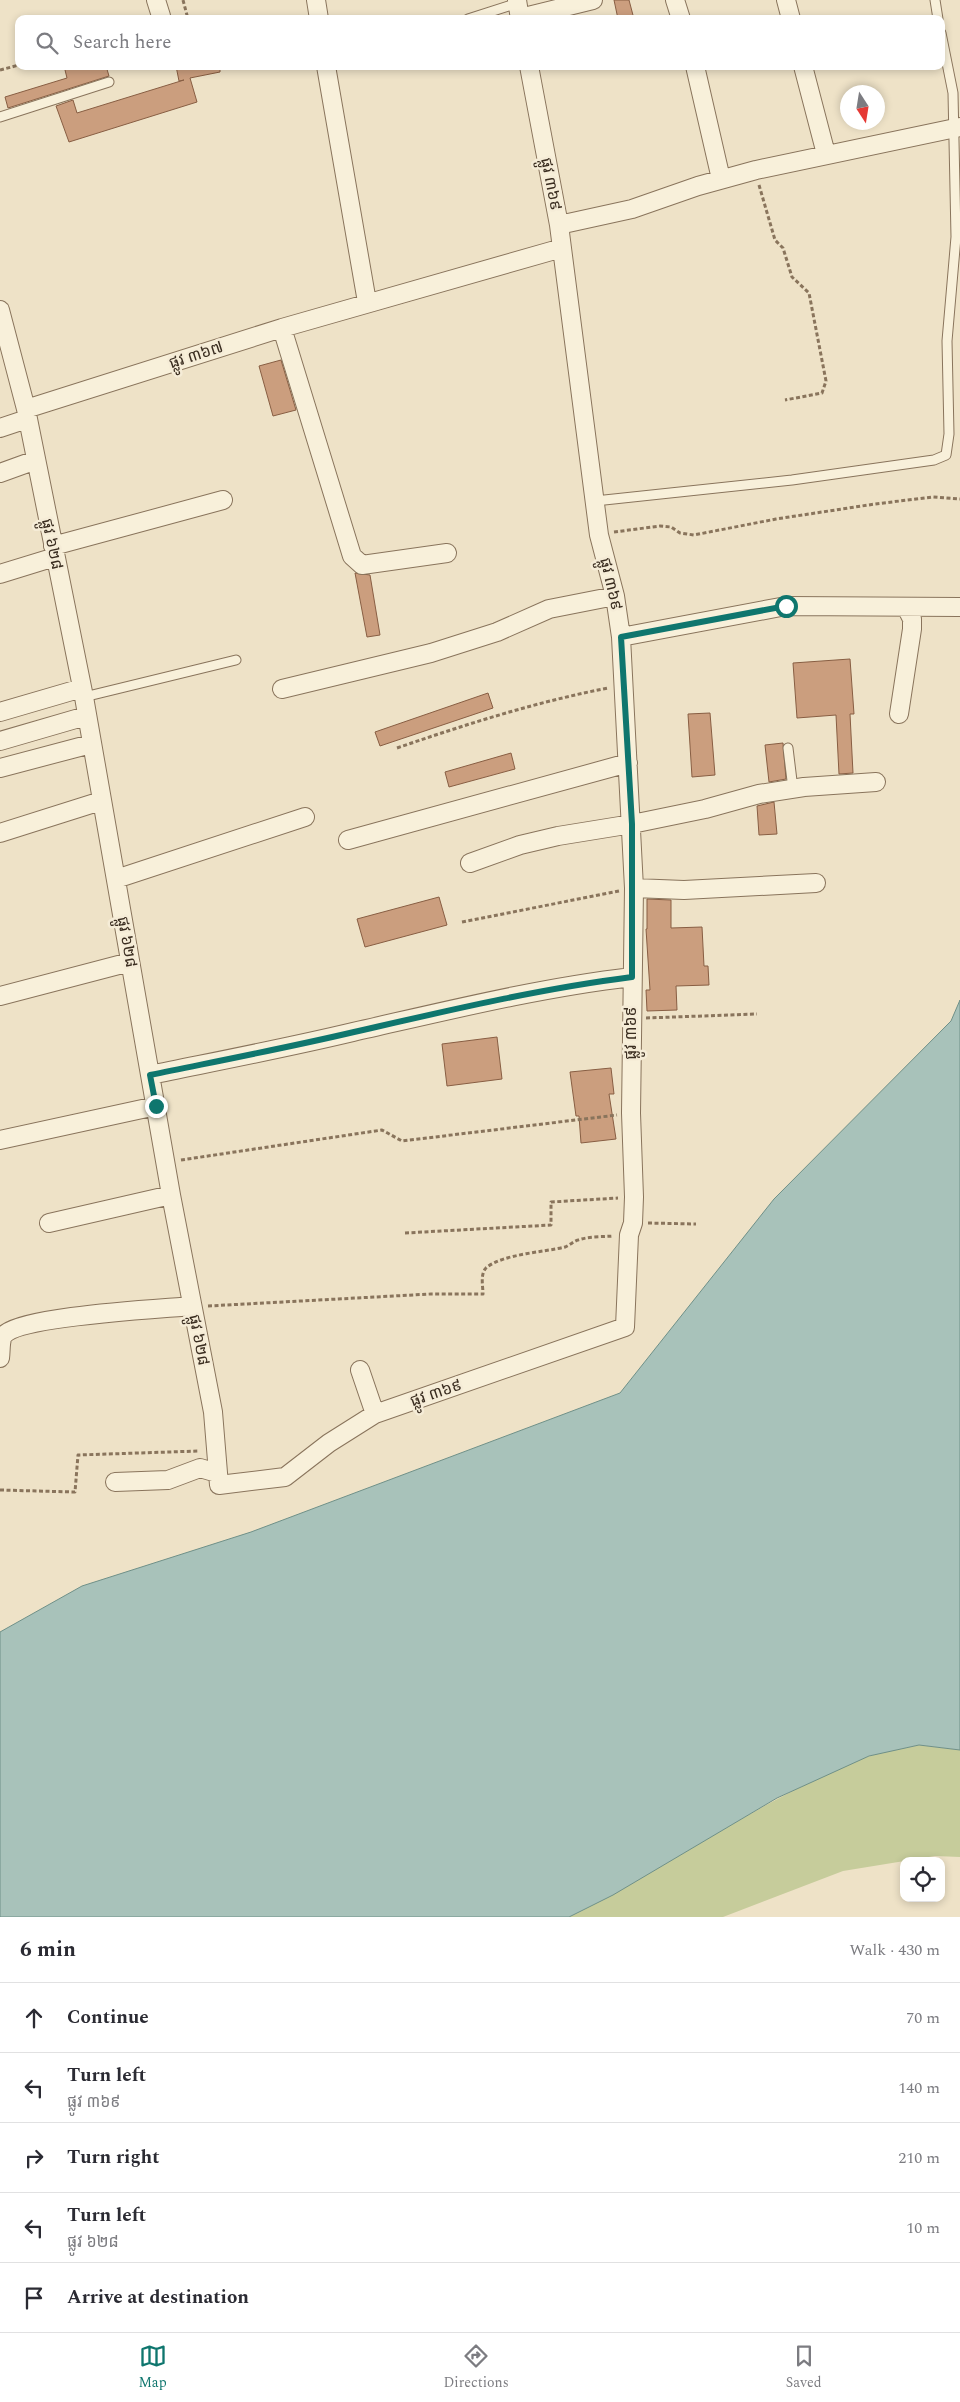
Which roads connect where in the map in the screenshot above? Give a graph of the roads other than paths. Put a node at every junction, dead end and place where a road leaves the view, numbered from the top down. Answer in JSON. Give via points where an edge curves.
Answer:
{"nodes":[{"id":1,"x":316,"y":0,"type":"edge"},
{"id":2,"x":593,"y":0,"type":"edge"},
{"id":3,"x":676,"y":0,"type":"edge"},
{"id":4,"x":786,"y":0,"type":"edge"},
{"id":5,"x":935,"y":0,"type":"edge"},
{"id":6,"x":519,"y":10,"type":"edge"},
{"id":7,"x":318,"y":15,"type":"edge"},
{"id":8,"x":491,"y":15,"type":"edge"},
{"id":9,"x":680,"y":15,"type":"edge"},
{"id":10,"x":790,"y":15,"type":"edge"},
{"id":11,"x":937,"y":15,"type":"edge"},
{"id":12,"x":945,"y":53,"type":"edge"},
{"id":13,"x":327,"y":70,"type":"edge"},
{"id":14,"x":530,"y":70,"type":"edge"},
{"id":15,"x":696,"y":70,"type":"edge"},
{"id":16,"x":804,"y":70,"type":"edge"},
{"id":17,"x":109,"y":82,"type":"dead end"},
{"id":18,"x":0,"y":117,"type":"edge"},
{"id":19,"x":957,"y":128,"type":"edge"},
{"id":20,"x":826,"y":154,"type":"junction"},
{"id":21,"x":721,"y":179,"type":"junction"},
{"id":22,"x":559,"y":225,"type":"junction"},
{"id":23,"x":562,"y":248,"type":"junction"},
{"id":24,"x":366,"y":302,"type":"junction"},
{"id":25,"x":0,"y":310,"type":"edge"},
{"id":26,"x":282,"y":328,"type":"junction"},
{"id":27,"x":26,"y":414,"type":"junction"},
{"id":28,"x":0,"y":428,"type":"edge"},
{"id":29,"x":36,"y":460,"type":"junction"},
{"id":30,"x":0,"y":473,"type":"edge"},
{"id":31,"x":223,"y":500,"type":"dead end"},
{"id":32,"x":595,"y":501,"type":"junction"},
{"id":33,"x":54,"y":552,"type":"junction"},
{"id":34,"x":447,"y":553,"type":"dead end"},
{"id":35,"x":0,"y":574,"type":"edge"},
{"id":36,"x":614,"y":596,"type":"junction"},
{"id":37,"x":960,"y":607,"type":"edge"},
{"id":38,"x":907,"y":609,"type":"junction"},
{"id":39,"x":621,"y":637,"type":"junction"},
{"id":40,"x":236,"y":660,"type":"dead end"},
{"id":41,"x":282,"y":689,"type":"dead end"},
{"id":42,"x":83,"y":692,"type":"junction"},
{"id":43,"x":0,"y":712,"type":"edge"},
{"id":44,"x":899,"y":714,"type":"dead end"},
{"id":45,"x":86,"y":716,"type":"junction"},
{"id":46,"x":0,"y":741,"type":"edge"},
{"id":47,"x":91,"y":744,"type":"junction"},
{"id":48,"x":788,"y":748,"type":"dead end"},
{"id":49,"x":628,"y":763,"type":"junction"},
{"id":50,"x":0,"y":768,"type":"edge"},
{"id":51,"x":876,"y":782,"type":"dead end"},
{"id":52,"x":793,"y":789,"type":"junction"},
{"id":53,"x":101,"y":801,"type":"junction"},
{"id":54,"x":305,"y":817,"type":"dead end"},
{"id":55,"x":632,"y":824,"type":"junction"},
{"id":56,"x":0,"y":833,"type":"edge"},
{"id":57,"x":348,"y":840,"type":"dead end"},
{"id":58,"x":470,"y":862,"type":"dead end"},
{"id":59,"x":116,"y":879,"type":"junction"},
{"id":60,"x":816,"y":883,"type":"dead end"},
{"id":61,"x":634,"y":888,"type":"junction"},
{"id":62,"x":130,"y":962,"type":"junction"},
{"id":63,"x":632,"y":977,"type":"junction"},
{"id":64,"x":0,"y":996,"type":"edge"},
{"id":65,"x":150,"y":1075,"type":"junction"},
{"id":66,"x":156,"y":1106,"type":"junction"},
{"id":67,"x":0,"y":1140,"type":"edge"},
{"id":68,"x":171,"y":1195,"type":"junction"},
{"id":69,"x":49,"y":1223,"type":"dead end"},
{"id":70,"x":192,"y":1306,"type":"junction"},
{"id":71,"x":0,"y":1358,"type":"edge"},
{"id":72,"x":360,"y":1370,"type":"dead end"},
{"id":73,"x":375,"y":1414,"type":"junction"},
{"id":74,"x":217,"y":1473,"type":"junction"},
{"id":75,"x":115,"y":1482,"type":"dead end"}],
"edges":[{"from":1,"to":7,"type":"street"},
{"from":2,"to":6,"type":"street"},
{"from":3,"to":9,"type":"street"},
{"from":4,"to":10,"type":"street"},
{"from":5,"to":11,"type":"lane"},
{"from":6,"to":8,"type":"lane"},
{"from":12,"to":19,"type":"lane"},
{"from":13,"to":24,"type":"street"},
{"from":14,"to":22,"type":"street","name":"ផ្លូវ ៣៦៩"},
{"from":15,"to":21,"type":"street"},
{"from":16,"to":20,"type":"street"},
{"from":17,"to":18,"type":"lane"},
{"from":19,"to":20,"type":"street"},
{"from":19,"to":32,"type":"lane","via":[[956,237],[947,341],[949,434],[946,454],[934,460],[811,477]]},
{"from":20,"to":21,"type":"street"},
{"from":21,"to":22,"type":"street","via":[[632,208]]},
{"from":22,"to":23,"type":"street","name":"ផ្លូវ ៣៦៩"},
{"from":23,"to":24,"type":"street","name":"ផ្លូវ ៣៦៧"},
{"from":23,"to":32,"type":"street","name":"ផ្លូវ ៣៦៩"},
{"from":24,"to":26,"type":"street","name":"ផ្លូវ ៣៦៧"},
{"from":25,"to":27,"type":"street","name":"ផ្លូវ ៦២៨"},
{"from":26,"to":27,"type":"street","name":"ផ្លូវ ៣៦៧"},
{"from":26,"to":34,"type":"street","via":[[352,556],[362,565]]},
{"from":27,"to":28,"type":"street","name":"ផ្លូវ ៣៦៧"},
{"from":27,"to":29,"type":"street","name":"ផ្លូវ ៦២៨"},
{"from":29,"to":30,"type":"street"},
{"from":29,"to":33,"type":"street","name":"ផ្លូវ ៦២៨"},
{"from":31,"to":33,"type":"street"},
{"from":32,"to":36,"type":"street","name":"ផ្លូវ ៣៦៩","via":[[599,535]]},
{"from":33,"to":35,"type":"street"},
{"from":33,"to":42,"type":"street","name":"ផ្លូវ ៦២៨"},
{"from":36,"to":39,"type":"street","name":"ផ្លូវ ៣៦៩"},
{"from":36,"to":41,"type":"street","via":[[549,609],[497,632],[431,652]]},
{"from":37,"to":38,"type":"street"},
{"from":38,"to":39,"type":"street","via":[[786,606]]},
{"from":38,"to":44,"type":"street","via":[[912,618],[912,629]]},
{"from":39,"to":49,"type":"street","name":"ផ្លូវ ៣៦៩"},
{"from":40,"to":42,"type":"lane"},
{"from":42,"to":43,"type":"street"},
{"from":42,"to":45,"type":"street","name":"ផ្លូវ ៦២៨"},
{"from":45,"to":46,"type":"street"},
{"from":45,"to":47,"type":"street","name":"ផ្លូវ ៦២៨"},
{"from":47,"to":50,"type":"street"},
{"from":47,"to":53,"type":"street","name":"ផ្លូវ ៦២៨"},
{"from":48,"to":52,"type":"lane"},
{"from":49,"to":55,"type":"street","name":"ផ្លូវ ៣៦៩"},
{"from":49,"to":57,"type":"street"},
{"from":51,"to":52,"type":"street"},
{"from":52,"to":55,"type":"street"},
{"from":53,"to":56,"type":"street"},
{"from":53,"to":59,"type":"street","name":"ផ្លូវ ៦២៨"},
{"from":54,"to":59,"type":"street"},
{"from":55,"to":58,"type":"street","via":[[558,836]]},
{"from":55,"to":61,"type":"street","name":"ផ្លូវ ៣៦៩"},
{"from":59,"to":62,"type":"street","name":"ផ្លូវ ៦២៨"},
{"from":60,"to":61,"type":"street","via":[[684,890]]},
{"from":61,"to":63,"type":"street","name":"ផ្លូវ ៣៦៩"},
{"from":62,"to":64,"type":"street"},
{"from":62,"to":65,"type":"street","name":"ផ្លូវ ៦២៨"},
{"from":63,"to":65,"type":"street","via":[[448,1009]]},
{"from":63,"to":73,"type":"street","name":"ផ្លូវ ៣៦៩","via":[[634,1197],[625,1327]]},
{"from":65,"to":66,"type":"street","name":"ផ្លូវ ៦២៨"},
{"from":66,"to":67,"type":"street"},
{"from":66,"to":68,"type":"street","name":"ផ្លូវ ៦២៨"},
{"from":68,"to":69,"type":"street"},
{"from":68,"to":70,"type":"street","name":"ផ្លូវ ៦២៨"},
{"from":70,"to":71,"type":"street","via":[[55,1319],[18,1326],[4,1335]]},
{"from":70,"to":74,"type":"street","name":"ផ្លូវ ៦២៨","via":[[213,1412]]},
{"from":72,"to":73,"type":"street"},
{"from":73,"to":74,"type":"street","name":"ផ្លូវ ៣៦៩","via":[[329,1443],[285,1478],[219,1485]]},
{"from":74,"to":75,"type":"street","via":[[200,1468],[168,1480]]}]}
